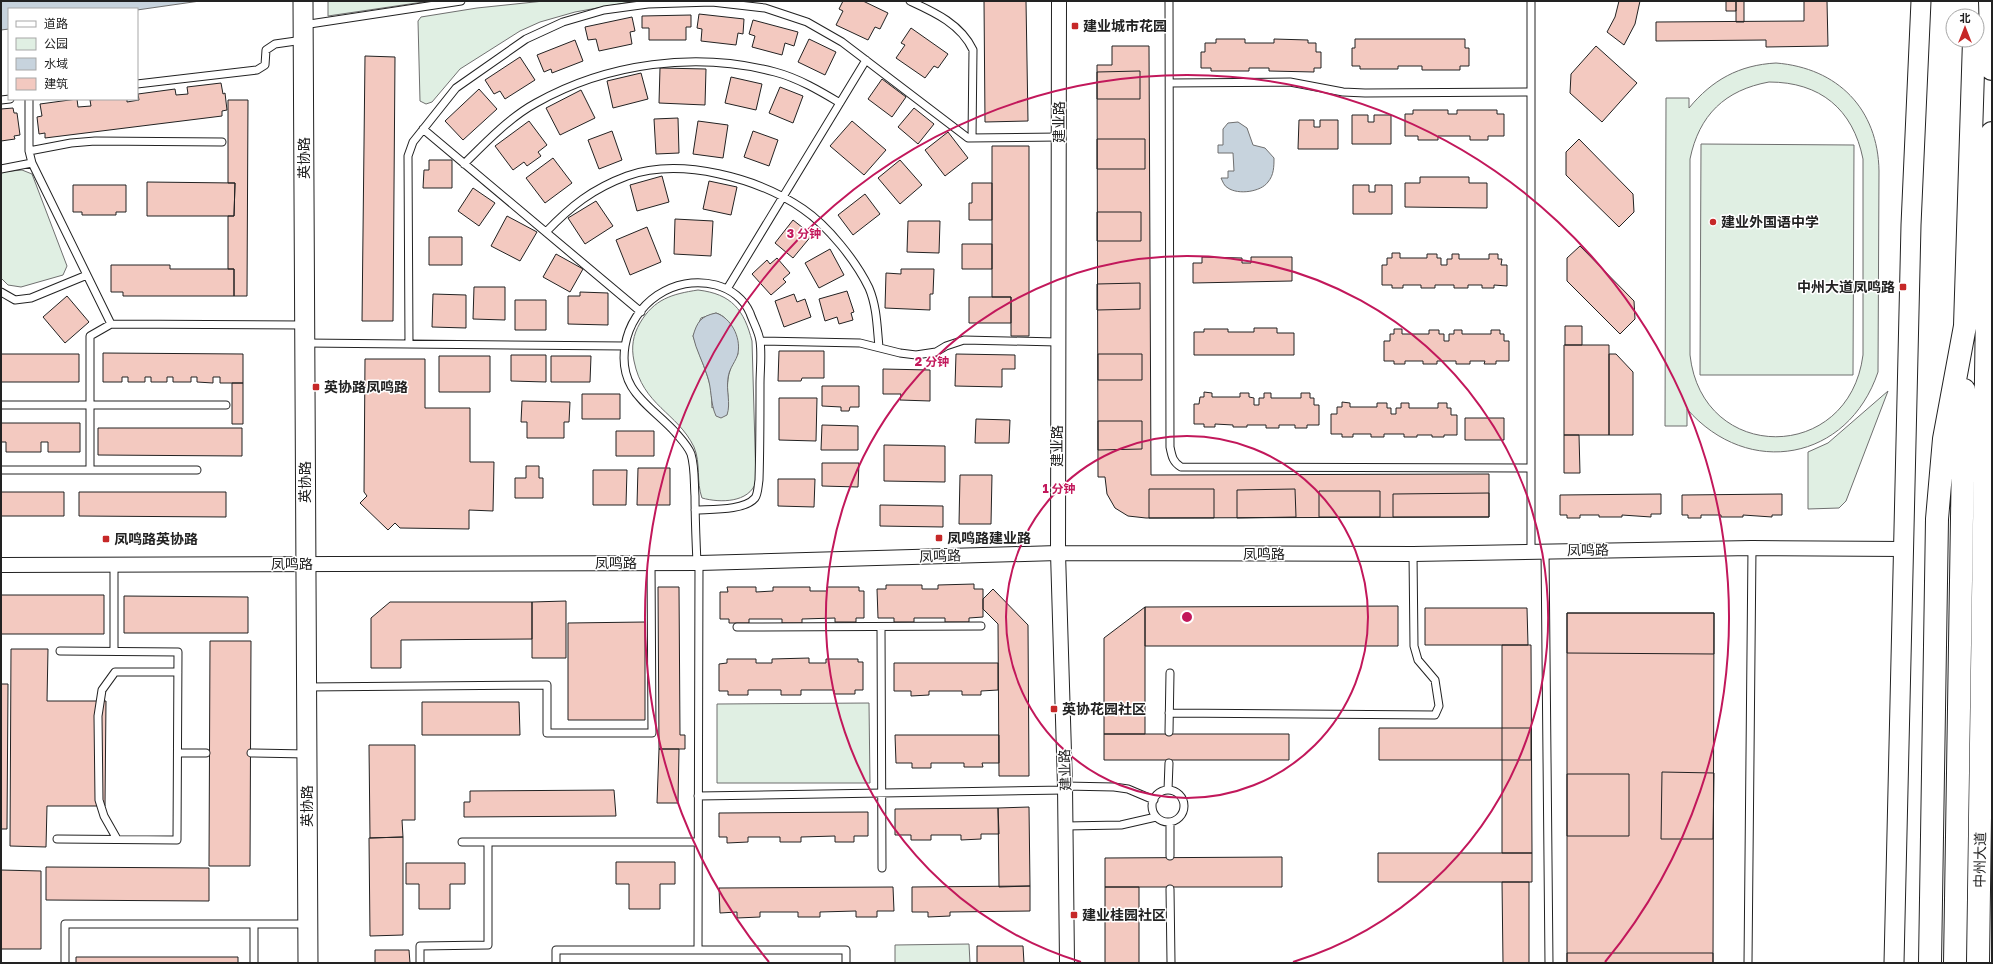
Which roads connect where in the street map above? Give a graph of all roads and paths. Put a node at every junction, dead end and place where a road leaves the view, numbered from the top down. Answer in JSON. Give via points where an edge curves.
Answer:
{"nodes":[{"id":1,"x":303,"y":1,"type":"edge"},
{"id":2,"x":461,"y":1,"type":"edge"},
{"id":3,"x":910,"y":1,"type":"edge"},
{"id":4,"x":1059,"y":1,"type":"edge"},
{"id":5,"x":1170,"y":1,"type":"edge"},
{"id":6,"x":1530,"y":1,"type":"edge"},
{"id":7,"x":1922,"y":1,"type":"edge"},
{"id":8,"x":1990,"y":1,"type":"edge"},
{"id":9,"x":303,"y":33,"type":"junction"},
{"id":10,"x":1974,"y":48,"type":"edge"},
{"id":11,"x":866,"y":60,"type":"junction"},
{"id":12,"x":1992,"y":69,"type":"edge"},
{"id":13,"x":1170,"y":83,"type":"junction"},
{"id":14,"x":138,"y":84,"type":"edge"},
{"id":15,"x":1530,"y":92,"type":"junction"},
{"id":16,"x":29,"y":100,"type":"edge"},
{"id":17,"x":840,"y":103,"type":"junction"},
{"id":18,"x":423,"y":129,"type":"junction"},
{"id":19,"x":1992,"y":133,"type":"edge"},
{"id":20,"x":1059,"y":137,"type":"junction"},
{"id":21,"x":972,"y":138,"type":"junction"},
{"id":22,"x":222,"y":142,"type":"dead end"},
{"id":23,"x":29,"y":151,"type":"junction"},
{"id":24,"x":32,"y":163,"type":"junction"},
{"id":25,"x":464,"y":164,"type":"junction"},
{"id":26,"x":1,"y":169,"type":"edge"},
{"id":27,"x":783,"y":196,"type":"junction"},
{"id":28,"x":546,"y":232,"type":"junction"},
{"id":29,"x":87,"y":275,"type":"junction"},
{"id":30,"x":727,"y":289,"type":"junction"},
{"id":31,"x":1,"y":292,"type":"edge"},
{"id":32,"x":641,"y":312,"type":"junction"},
{"id":33,"x":111,"y":324,"type":"junction"},
{"id":34,"x":1965,"y":326,"type":"junction"},
{"id":35,"x":305,"y":334,"type":"junction"},
{"id":36,"x":760,"y":341,"type":"junction"},
{"id":37,"x":1057,"y":342,"type":"junction"},
{"id":38,"x":409,"y":344,"type":"junction"},
{"id":39,"x":625,"y":346,"type":"junction"},
{"id":40,"x":879,"y":347,"type":"junction"},
{"id":41,"x":1,"y":405,"type":"edge"},
{"id":42,"x":90,"y":405,"type":"junction"},
{"id":43,"x":226,"y":405,"type":"dead end"},
{"id":44,"x":1531,"y":468,"type":"junction"},
{"id":45,"x":1,"y":470,"type":"edge"},
{"id":46,"x":90,"y":470,"type":"junction"},
{"id":47,"x":197,"y":470,"type":"dead end"},
{"id":48,"x":695,"y":510,"type":"junction"},
{"id":49,"x":1752,"y":548,"type":"junction"},
{"id":50,"x":1904,"y":549,"type":"junction"},
{"id":51,"x":1531,"y":550,"type":"junction"},
{"id":52,"x":1546,"y":550,"type":"junction"},
{"id":53,"x":1058,"y":553,"type":"junction"},
{"id":54,"x":1413,"y":554,"type":"junction"},
{"id":55,"x":651,"y":563,"type":"junction"},
{"id":56,"x":698,"y":563,"type":"junction"},
{"id":57,"x":306,"y":564,"type":"junction"},
{"id":58,"x":1,"y":565,"type":"edge"},
{"id":59,"x":114,"y":565,"type":"junction"},
{"id":60,"x":981,"y":626,"type":"dead end"},
{"id":61,"x":736,"y":627,"type":"dead end"},
{"id":62,"x":881,"y":627,"type":"junction"},
{"id":63,"x":60,"y":651,"type":"dead end"},
{"id":64,"x":114,"y":651,"type":"junction"},
{"id":65,"x":178,"y":672,"type":"junction"},
{"id":66,"x":1170,"y":673,"type":"dead end"},
{"id":67,"x":306,"y":687,"type":"junction"},
{"id":68,"x":1169,"y":713,"type":"junction"},
{"id":69,"x":1169,"y":732,"type":"dead end"},
{"id":70,"x":178,"y":753,"type":"junction"},
{"id":71,"x":206,"y":753,"type":"dead end"},
{"id":72,"x":251,"y":753,"type":"dead end"},
{"id":73,"x":307,"y":754,"type":"junction"},
{"id":74,"x":1169,"y":763,"type":"dead end"},
{"id":75,"x":1065,"y":788,"type":"junction"},
{"id":76,"x":1168,"y":790,"type":"junction"},
{"id":77,"x":882,"y":794,"type":"junction"},
{"id":78,"x":698,"y":796,"type":"junction"},
{"id":79,"x":1154,"y":800,"type":"junction"},
{"id":80,"x":1156,"y":816,"type":"junction"},
{"id":81,"x":1170,"y":822,"type":"junction"},
{"id":82,"x":1066,"y":826,"type":"junction"},
{"id":83,"x":57,"y":839,"type":"dead end"},
{"id":84,"x":117,"y":839,"type":"junction"},
{"id":85,"x":462,"y":842,"type":"dead end"},
{"id":86,"x":488,"y":842,"type":"junction"},
{"id":87,"x":698,"y":842,"type":"junction"},
{"id":88,"x":1170,"y":856,"type":"dead end"},
{"id":89,"x":882,"y":868,"type":"dead end"},
{"id":90,"x":1170,"y":889,"type":"dead end"},
{"id":91,"x":254,"y":924,"type":"junction"},
{"id":92,"x":308,"y":924,"type":"junction"},
{"id":93,"x":698,"y":950,"type":"junction"},
{"id":94,"x":1171,"y":962,"type":"edge"},
{"id":95,"x":65,"y":963,"type":"edge"},
{"id":96,"x":254,"y":963,"type":"edge"},
{"id":97,"x":308,"y":963,"type":"edge"},
{"id":98,"x":420,"y":963,"type":"edge"},
{"id":99,"x":556,"y":963,"type":"edge"},
{"id":100,"x":846,"y":963,"type":"edge"},
{"id":101,"x":1067,"y":963,"type":"edge"},
{"id":102,"x":1549,"y":963,"type":"edge"},
{"id":103,"x":1748,"y":963,"type":"edge"},
{"id":104,"x":1894,"y":963,"type":"edge"},
{"id":105,"x":1930,"y":963,"type":"edge"},
{"id":106,"x":1955,"y":963,"type":"edge"},
{"id":107,"x":1978,"y":963,"type":"edge"}],
"edges":[{"from":1,"to":9,"type":"street","name":"英协路"},
{"from":2,"to":9,"type":"lane"},
{"from":3,"to":21,"type":"lane","via":[[955,26],[968,38],[973,50]]},
{"from":4,"to":20,"type":"street","name":"建业路"},
{"from":5,"to":13,"type":"lane"},
{"from":6,"to":15,"type":"lane"},
{"from":7,"to":50,"type":"street","via":[[1911,225]]},
{"from":8,"to":12,"type":"highway"},
{"from":9,"to":14,"type":"lane","via":[[266,50],[265,65],[257,70]]},
{"from":9,"to":35,"type":"street","name":"英协路"},
{"from":10,"to":34,"type":"highway"},
{"from":11,"to":17,"type":"lane"},
{"from":11,"to":18,"type":"lane","via":[[842,42],[807,22],[765,8],[712,2],[648,4],[604,10],[562,22],[526,39],[456,88]]},
{"from":11,"to":21,"type":"lane","via":[[968,138]]},
{"from":13,"to":15,"type":"lane","via":[[1290,82],[1343,92],[1365,93]]},
{"from":13,"to":44,"type":"lane","via":[[1170,447],[1175,463],[1181,467]]},
{"from":15,"to":44,"type":"lane"},
{"from":16,"to":23,"type":"lane"},
{"from":17,"to":25,"type":"lane","via":[[816,89],[775,72],[718,61],[630,68],[578,82],[535,104],[491,137]]},
{"from":17,"to":27,"type":"lane"},
{"from":18,"to":25,"type":"lane"},
{"from":18,"to":38,"type":"lane","via":[[413,142],[408,156]]},
{"from":19,"to":107,"type":"highway","name":"中州大道","via":[[1987,305]]},
{"from":20,"to":21,"type":"lane"},
{"from":20,"to":37,"type":"street","name":"建业路"},
{"from":22,"to":23,"type":"lane","via":[[96,141]]},
{"from":23,"to":24,"type":"lane"},
{"from":24,"to":26,"type":"lane"},
{"from":24,"to":29,"type":"lane"},
{"from":25,"to":28,"type":"lane"},
{"from":27,"to":28,"type":"lane","via":[[728,176],[695,169],[662,169],[628,176],[597,189],[569,208]]},
{"from":27,"to":30,"type":"lane"},
{"from":27,"to":40,"type":"lane","via":[[805,210],[831,234],[857,268],[874,304]]},
{"from":28,"to":32,"type":"lane"},
{"from":29,"to":31,"type":"lane","via":[[31,298],[15,300]]},
{"from":29,"to":33,"type":"lane"},
{"from":30,"to":32,"type":"lane","via":[[705,282],[685,282],[651,300]]},
{"from":30,"to":36,"type":"lane","via":[[738,296],[749,311]]},
{"from":32,"to":39,"type":"lane","via":[[636,316]]},
{"from":33,"to":35,"type":"lane"},
{"from":33,"to":42,"type":"lane","via":[[90,336]]},
{"from":34,"to":105,"type":"highway","via":[[1944,439],[1937,519]]},
{"from":34,"to":106,"type":"highway"},
{"from":35,"to":38,"type":"lane"},
{"from":35,"to":57,"type":"street","name":"英协路"},
{"from":36,"to":40,"type":"lane","via":[[860,343]]},
{"from":36,"to":48,"type":"lane","via":[[760,480],[756,497],[748,504],[736,507]]},
{"from":37,"to":40,"type":"lane","via":[[964,340],[936,352],[916,355]]},
{"from":37,"to":53,"type":"street","name":"建业路"},
{"from":38,"to":39,"type":"lane"},
{"from":39,"to":48,"type":"lane","via":[[624,365],[628,382],[636,396],[684,441],[691,454]]},
{"from":41,"to":42,"type":"lane"},
{"from":42,"to":43,"type":"lane"},
{"from":42,"to":46,"type":"lane"},
{"from":44,"to":51,"type":"lane"},
{"from":45,"to":46,"type":"lane"},
{"from":46,"to":47,"type":"lane"},
{"from":48,"to":56,"type":"lane"},
{"from":49,"to":50,"type":"street","name":"凤鸣路"},
{"from":49,"to":52,"type":"street","name":"凤鸣路"},
{"from":49,"to":103,"type":"lane"},
{"from":50,"to":104,"type":"street"},
{"from":51,"to":52,"type":"street","name":"凤鸣路"},
{"from":51,"to":54,"type":"street","name":"凤鸣路"},
{"from":52,"to":102,"type":"lane"},
{"from":53,"to":54,"type":"street","name":"凤鸣路"},
{"from":53,"to":56,"type":"street","name":"凤鸣路"},
{"from":53,"to":75,"type":"street","name":"建业路"},
{"from":54,"to":68,"type":"lane","via":[[1414,646],[1418,660],[1435,680],[1439,706],[1435,715]]},
{"from":55,"to":56,"type":"street","name":"凤鸣路"},
{"from":55,"to":57,"type":"street","name":"凤鸣路"},
{"from":55,"to":67,"type":"lane","via":[[652,733],[547,733],[547,685]]},
{"from":56,"to":78,"type":"lane"},
{"from":57,"to":59,"type":"street","name":"凤鸣路"},
{"from":57,"to":67,"type":"street","name":"英协路"},
{"from":58,"to":59,"type":"street","name":"凤鸣路"},
{"from":59,"to":64,"type":"lane"},
{"from":60,"to":62,"type":"lane"},
{"from":61,"to":62,"type":"lane"},
{"from":62,"to":77,"type":"lane"},
{"from":63,"to":64,"type":"lane"},
{"from":64,"to":65,"type":"lane","via":[[178,652]]},
{"from":65,"to":70,"type":"lane"},
{"from":65,"to":84,"type":"lane","via":[[114,672],[102,690],[98,716],[99,800],[104,816]]},
{"from":66,"to":68,"type":"lane"},
{"from":67,"to":73,"type":"street","name":"英协路"},
{"from":68,"to":69,"type":"lane"},
{"from":70,"to":71,"type":"lane"},
{"from":70,"to":84,"type":"lane","via":[[177,840]]},
{"from":72,"to":73,"type":"lane"},
{"from":73,"to":92,"type":"street","name":"英协路"},
{"from":74,"to":76,"type":"lane"},
{"from":75,"to":77,"type":"lane"},
{"from":75,"to":79,"type":"lane","via":[[1114,787],[1128,789]]},
{"from":75,"to":82,"type":"street","name":"建业路"},
{"from":76,"to":79,"type":"lane","via":[[1162,791]]},
{"from":76,"to":81,"type":"lane","via":[[1180,794],[1185,806],[1182,816]]},
{"from":77,"to":78,"type":"lane"},
{"from":77,"to":89,"type":"lane"},
{"from":78,"to":87,"type":"lane"},
{"from":79,"to":80,"type":"lane","via":[[1152,806]]},
{"from":80,"to":81,"type":"lane","via":[[1160,820]]},
{"from":80,"to":82,"type":"lane","via":[[1121,825]]},
{"from":81,"to":88,"type":"lane"},
{"from":82,"to":101,"type":"street","name":"建业路"},
{"from":83,"to":84,"type":"lane"},
{"from":85,"to":86,"type":"lane"},
{"from":86,"to":87,"type":"lane"},
{"from":86,"to":98,"type":"lane","via":[[488,945],[420,946]]},
{"from":87,"to":93,"type":"lane"},
{"from":90,"to":94,"type":"lane"},
{"from":91,"to":92,"type":"lane"},
{"from":91,"to":95,"type":"lane","via":[[65,924]]},
{"from":91,"to":96,"type":"lane"},
{"from":92,"to":97,"type":"street","name":"英协路"},
{"from":93,"to":99,"type":"lane","via":[[556,950]]},
{"from":93,"to":100,"type":"lane","via":[[846,950]]}]}
